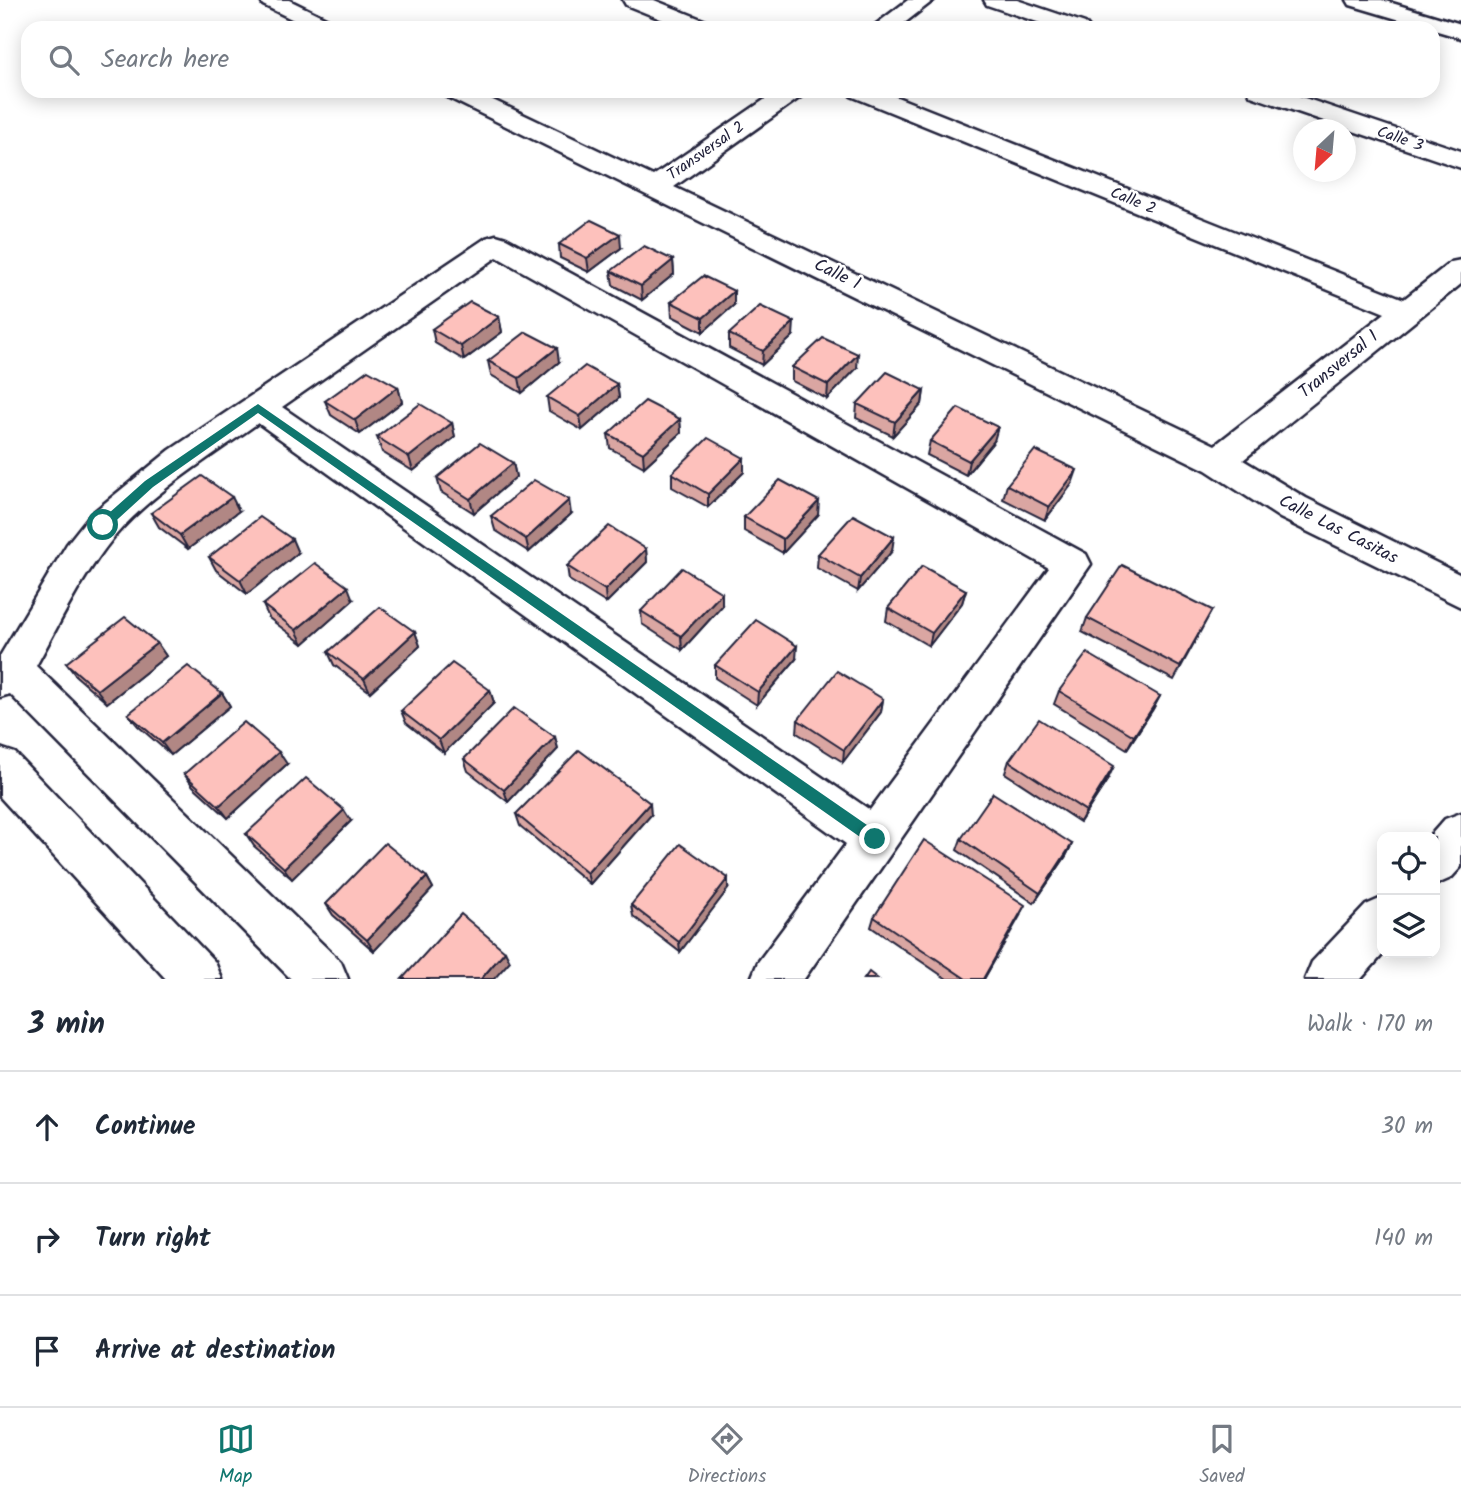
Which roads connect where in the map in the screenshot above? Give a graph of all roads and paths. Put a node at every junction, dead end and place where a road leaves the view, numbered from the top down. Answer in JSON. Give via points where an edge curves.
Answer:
{"nodes":[{"id":1,"x":271,"y":0,"type":"edge"},
{"id":2,"x":634,"y":0,"type":"edge"},
{"id":3,"x":923,"y":0,"type":"edge"},
{"id":4,"x":995,"y":0,"type":"edge"},
{"id":5,"x":1358,"y":0,"type":"edge"},
{"id":6,"x":314,"y":21,"type":"edge"},
{"id":7,"x":686,"y":21,"type":"edge"},
{"id":8,"x":893,"y":21,"type":"edge"},
{"id":9,"x":1056,"y":21,"type":"edge"},
{"id":10,"x":1428,"y":21,"type":"edge"},
{"id":11,"x":1440,"y":25,"type":"edge"},
{"id":12,"x":1461,"y":31,"type":"edge"},
{"id":13,"x":468,"y":98,"type":"edge"},
{"id":14,"x":783,"y":98,"type":"edge"},
{"id":15,"x":877,"y":98,"type":"edge"},
{"id":16,"x":1280,"y":98,"type":"edge"},
{"id":17,"x":1461,"y":160,"type":"edge"},
{"id":18,"x":654,"y":188,"type":"junction"},
{"id":19,"x":1461,"y":269,"type":"edge"},
{"id":20,"x":1407,"y":311,"type":"junction"},
{"id":21,"x":258,"y":407,"type":"junction"},
{"id":22,"x":1218,"y":461,"type":"junction"},
{"id":23,"x":1461,"y":592,"type":"edge"},
{"id":24,"x":6,"y":675,"type":"edge"},
{"id":25,"x":0,"y":767,"type":"edge"},
{"id":26,"x":1461,"y":834,"type":"edge"},
{"id":27,"x":875,"y":839,"type":"junction"},
{"id":28,"x":1440,"y":857,"type":"edge"},
{"id":29,"x":1377,"y":926,"type":"edge"},
{"id":30,"x":198,"y":979,"type":"edge"},
{"id":31,"x":324,"y":979,"type":"edge"},
{"id":32,"x":775,"y":979,"type":"edge"},
{"id":33,"x":1329,"y":979,"type":"edge"}],
"edges":[{"from":1,"to":6,"type":"street"},
{"from":2,"to":7,"type":"street"},
{"from":3,"to":8,"type":"street"},
{"from":4,"to":9,"type":"street"},
{"from":5,"to":10,"type":"street"},
{"from":11,"to":12,"type":"street"},
{"from":13,"to":18,"type":"street","name":"Calle 1"},
{"from":14,"to":18,"type":"street","name":"Transversal 2"},
{"from":15,"to":20,"type":"street","name":"Calle 2"},
{"from":16,"to":17,"type":"street","name":"Calle 3"},
{"from":18,"to":22,"type":"street","name":"Calle 1"},
{"from":19,"to":20,"type":"street","name":"Transversal 1"},
{"from":20,"to":22,"type":"street","name":"Transversal 1"},
{"from":21,"to":24,"type":"street","via":[[149,484],[103,525],[80,554]]},
{"from":21,"to":27,"type":"street"},
{"from":21,"to":27,"type":"street","via":[[496,244],[1073,564]]},
{"from":22,"to":23,"type":"street","name":"Calle Las Casitas","via":[[1293,508]]},
{"from":24,"to":31,"type":"street"},
{"from":25,"to":30,"type":"street"},
{"from":26,"to":28,"type":"street"},
{"from":27,"to":32,"type":"street"},
{"from":29,"to":33,"type":"street"}]}
